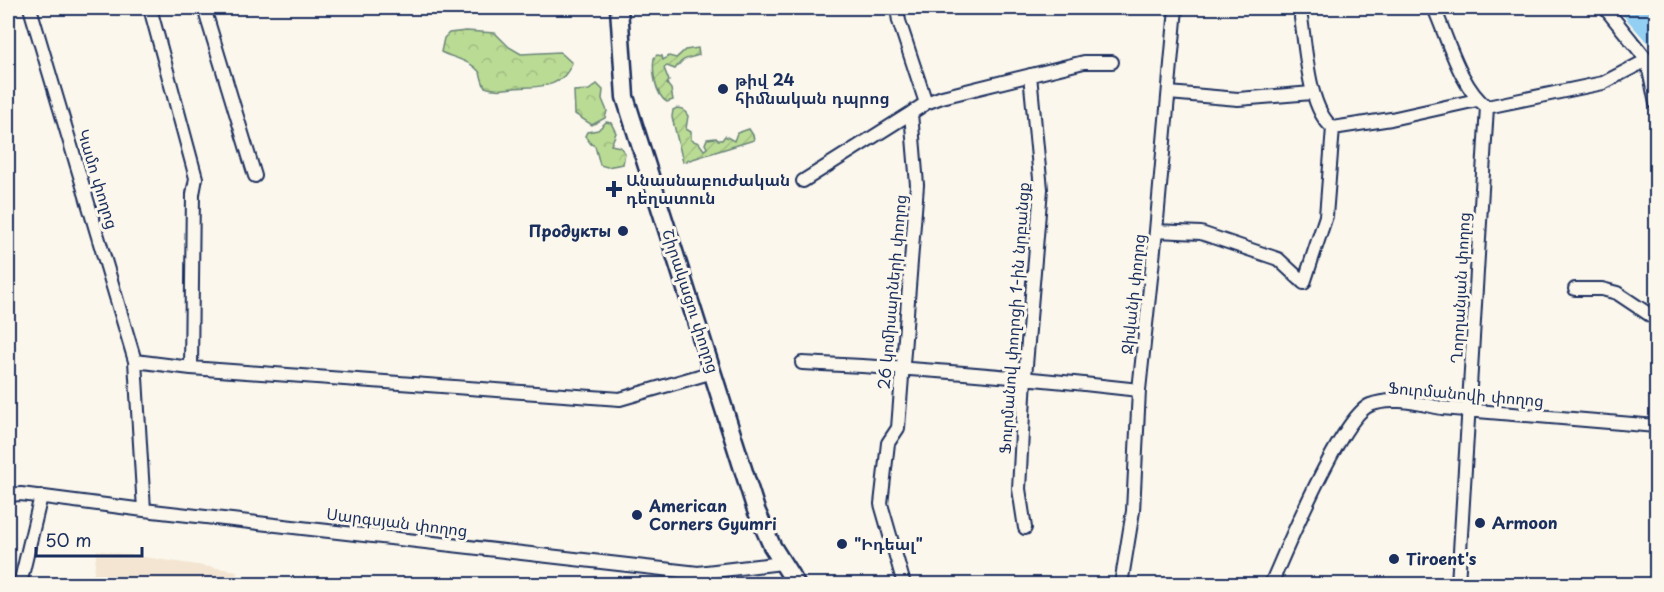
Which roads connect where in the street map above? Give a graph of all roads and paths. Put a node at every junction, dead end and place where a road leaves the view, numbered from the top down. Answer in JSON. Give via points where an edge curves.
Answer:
{"nodes":[{"id":1,"x":30,"y":8,"type":"edge"},
{"id":2,"x":150,"y":8,"type":"edge"},
{"id":3,"x":204,"y":8,"type":"edge"},
{"id":4,"x":619,"y":8,"type":"edge"},
{"id":5,"x":897,"y":8,"type":"edge"},
{"id":6,"x":1176,"y":8,"type":"edge"},
{"id":7,"x":1434,"y":8,"type":"edge"},
{"id":8,"x":1605,"y":8,"type":"edge"},
{"id":9,"x":1301,"y":18,"type":"dead end"},
{"id":10,"x":1647,"y":60,"type":"junction"},
{"id":11,"x":1112,"y":62,"type":"dead end"},
{"id":12,"x":1030,"y":75,"type":"junction"},
{"id":13,"x":1169,"y":93,"type":"junction"},
{"id":14,"x":1312,"y":93,"type":"junction"},
{"id":15,"x":926,"y":103,"type":"junction"},
{"id":16,"x":1482,"y":104,"type":"junction"},
{"id":17,"x":1656,"y":104,"type":"edge"},
{"id":18,"x":911,"y":113,"type":"junction"},
{"id":19,"x":1333,"y":128,"type":"junction"},
{"id":20,"x":255,"y":176,"type":"dead end"},
{"id":21,"x":803,"y":181,"type":"dead end"},
{"id":22,"x":1156,"y":231,"type":"junction"},
{"id":23,"x":1575,"y":289,"type":"dead end"},
{"id":24,"x":1656,"y":319,"type":"edge"},
{"id":25,"x":135,"y":361,"type":"junction"},
{"id":26,"x":802,"y":363,"type":"dead end"},
{"id":27,"x":903,"y":367,"type":"junction"},
{"id":28,"x":190,"y":368,"type":"junction"},
{"id":29,"x":713,"y":372,"type":"junction"},
{"id":30,"x":1025,"y":377,"type":"junction"},
{"id":31,"x":1139,"y":390,"type":"junction"},
{"id":32,"x":1470,"y":411,"type":"junction"},
{"id":33,"x":1656,"y":426,"type":"edge"},
{"id":34,"x":8,"y":495,"type":"edge"},
{"id":35,"x":41,"y":496,"type":"junction"},
{"id":36,"x":144,"y":510,"type":"junction"},
{"id":37,"x":1025,"y":528,"type":"dead end"},
{"id":38,"x":782,"y":563,"type":"junction"},
{"id":39,"x":20,"y":585,"type":"edge"},
{"id":40,"x":796,"y":585,"type":"edge"},
{"id":41,"x":904,"y":585,"type":"edge"},
{"id":42,"x":1121,"y":585,"type":"edge"},
{"id":43,"x":1271,"y":585,"type":"edge"},
{"id":44,"x":1458,"y":585,"type":"edge"}],
"edges":[{"from":1,"to":25,"type":"street","name":"Կամո փողոց"},
{"from":2,"to":28,"type":"street","via":[[196,178]]},
{"from":3,"to":20,"type":"street"},
{"from":4,"to":29,"type":"main road","name":"Շիրակացու փողոց","via":[[625,97]]},
{"from":5,"to":15,"type":"street"},
{"from":6,"to":13,"type":"street","name":"Ջիվանի փողոց"},
{"from":7,"to":16,"type":"street","via":[[1467,85]]},
{"from":8,"to":10,"type":"street"},
{"from":9,"to":14,"type":"street"},
{"from":10,"to":16,"type":"street","via":[[1603,83]]},
{"from":10,"to":17,"type":"street"},
{"from":11,"to":12,"type":"street","via":[[1084,62]]},
{"from":12,"to":15,"type":"street"},
{"from":12,"to":30,"type":"street","name":"Ֆուրմանով փողոցի 1-ին նրբանցք","via":[[1041,189]]},
{"from":13,"to":14,"type":"street","via":[[1238,99]]},
{"from":13,"to":22,"type":"street","name":"Ջիվանի փողոց"},
{"from":14,"to":19,"type":"street","via":[[1326,123]]},
{"from":15,"to":18,"type":"street"},
{"from":16,"to":19,"type":"street"},
{"from":16,"to":32,"type":"street","name":"Ղորղանյան փողոց"},
{"from":18,"to":21,"type":"street"},
{"from":18,"to":27,"type":"street","name":"26 կոմիսարների փողոց","via":[[917,185]]},
{"from":19,"to":22,"type":"street","via":[[1326,216],[1304,283],[1278,259],[1201,233]]},
{"from":22,"to":31,"type":"street","name":"Ջիվանի փողոց"},
{"from":23,"to":24,"type":"street","via":[[1617,293]]},
{"from":25,"to":28,"type":"street"},
{"from":25,"to":36,"type":"street","name":"Կամո փողոց"},
{"from":26,"to":27,"type":"street"},
{"from":27,"to":30,"type":"street"},
{"from":27,"to":41,"type":"street","name":"26 կոմիսարների փողոց","via":[[898,428],[888,443],[881,504]]},
{"from":28,"to":29,"type":"street","via":[[620,399]]},
{"from":29,"to":38,"type":"main road","name":"Շիրակացու փողոց","via":[[756,510]]},
{"from":30,"to":31,"type":"street"},
{"from":30,"to":37,"type":"street","name":"Ֆուրմանով փողոցի 1-ին նրբանցք","via":[[1020,489]]},
{"from":31,"to":42,"type":"street","name":"Ջիվանի փողոց","via":[[1133,511]]},
{"from":32,"to":33,"type":"street","name":"Ֆուրմանովի փողոց"},
{"from":32,"to":43,"type":"street","name":"Ֆուրմանովի փողոց","via":[[1393,402],[1360,411],[1317,485]]},
{"from":32,"to":44,"type":"street","name":"Ղորղանյան փողոց"},
{"from":34,"to":35,"type":"street","name":"Սարգսյան փողոց"},
{"from":35,"to":36,"type":"street","name":"Սարգսյան փողոց"},
{"from":35,"to":39,"type":"street"},
{"from":36,"to":38,"type":"street","name":"Սարգսյան փողոց","via":[[698,573]]},
{"from":38,"to":40,"type":"main road","name":"Շիրակացու փողոց"}]}
